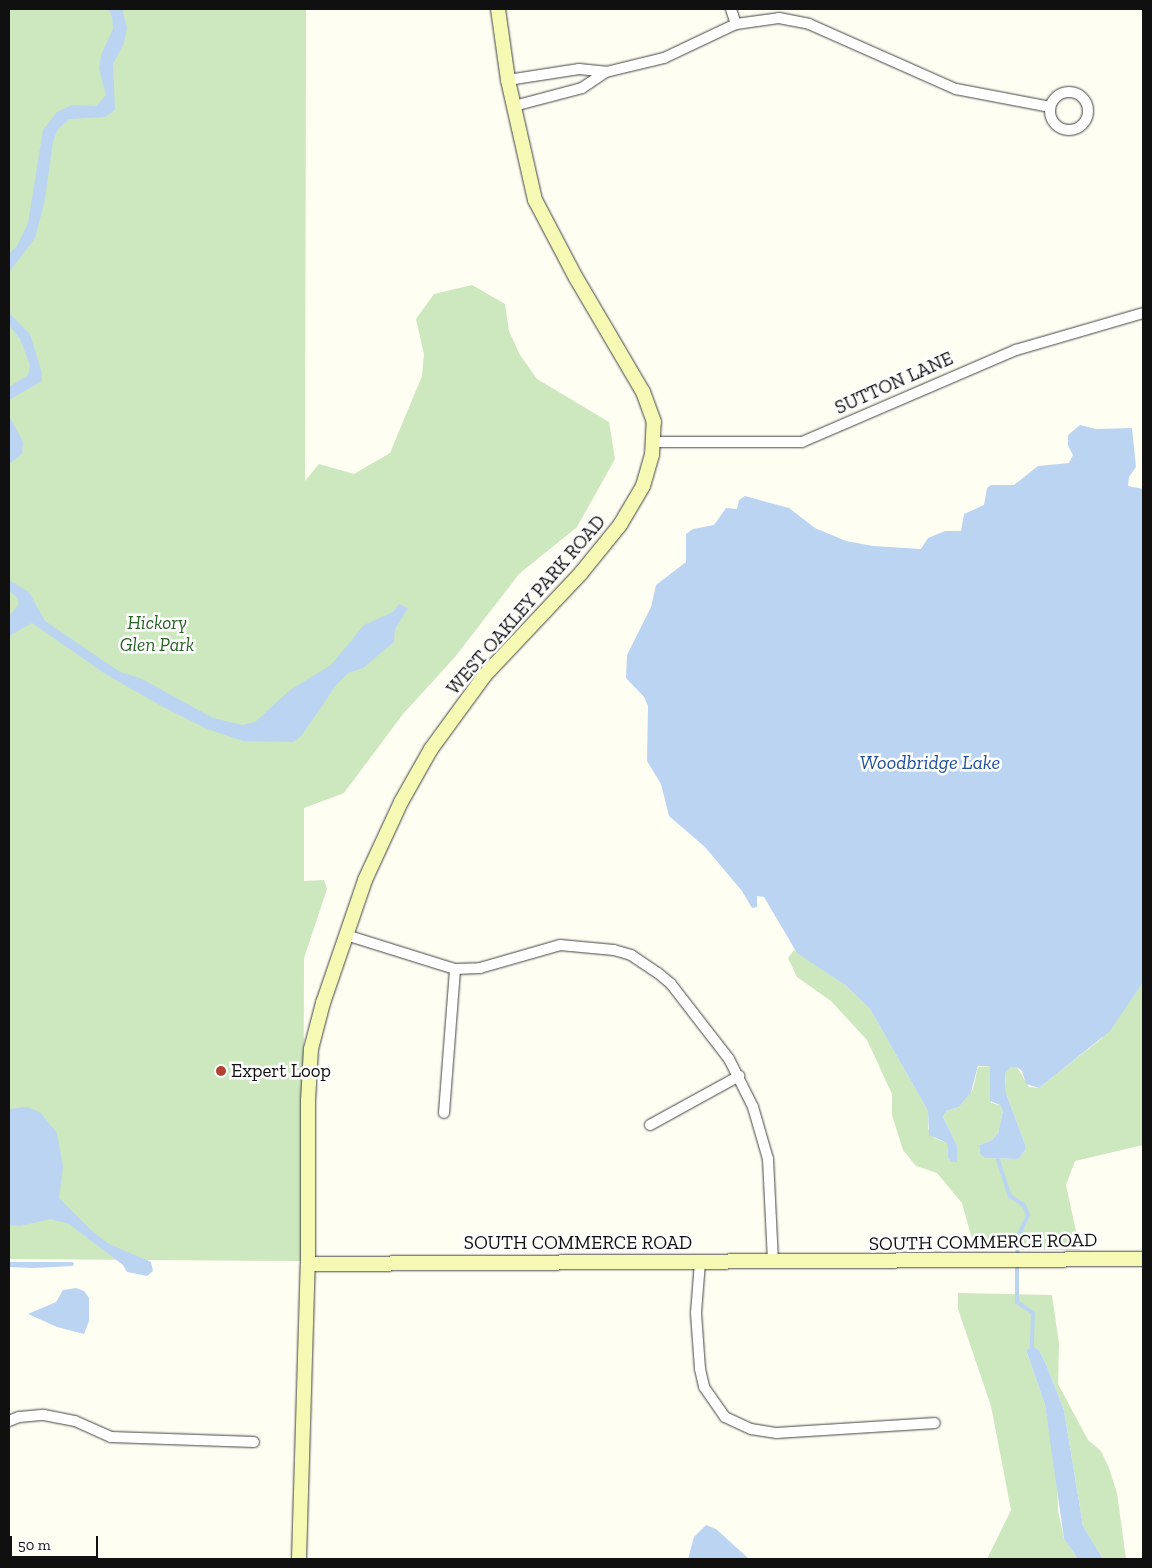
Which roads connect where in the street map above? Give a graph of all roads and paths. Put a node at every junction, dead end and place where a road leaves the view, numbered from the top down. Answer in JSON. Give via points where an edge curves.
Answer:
{"nodes":[{"id":1,"x":498,"y":9,"type":"edge"},
{"id":2,"x":731,"y":9,"type":"edge"},
{"id":3,"x":736,"y":24,"type":"junction"},
{"id":4,"x":606,"y":72,"type":"junction"},
{"id":5,"x":508,"y":80,"type":"junction"},
{"id":6,"x":514,"y":106,"type":"junction"},
{"id":7,"x":1050,"y":107,"type":"dead end"},
{"id":8,"x":1143,"y":313,"type":"edge"},
{"id":9,"x":653,"y":442,"type":"junction"},
{"id":10,"x":346,"y":935,"type":"junction"},
{"id":11,"x":455,"y":969,"type":"junction"},
{"id":12,"x":739,"y":1076,"type":"junction"},
{"id":13,"x":444,"y":1113,"type":"dead end"},
{"id":14,"x":650,"y":1125,"type":"dead end"},
{"id":15,"x":1143,"y":1259,"type":"edge"},
{"id":16,"x":700,"y":1262,"type":"junction"},
{"id":17,"x":773,"y":1262,"type":"junction"},
{"id":18,"x":308,"y":1264,"type":"junction"},
{"id":19,"x":9,"y":1419,"type":"edge"},
{"id":20,"x":935,"y":1424,"type":"dead end"},
{"id":21,"x":254,"y":1442,"type":"dead end"},
{"id":22,"x":299,"y":1559,"type":"edge"}],
"edges":[{"from":1,"to":5,"type":"street","name":"WEST OAKLEY PARK ROAD"},
{"from":2,"to":3,"type":"street"},
{"from":3,"to":4,"type":"street","via":[[664,58]]},
{"from":3,"to":7,"type":"street","via":[[779,18],[809,24],[956,90]]},
{"from":4,"to":5,"type":"street","via":[[579,69]]},
{"from":4,"to":6,"type":"street","via":[[582,88]]},
{"from":5,"to":6,"type":"street","name":"WEST OAKLEY PARK ROAD"},
{"from":6,"to":9,"type":"street","name":"WEST OAKLEY PARK ROAD","via":[[528,176],[543,220],[639,384],[654,422]]},
{"from":8,"to":9,"type":"street","name":"SUTTON LANE","via":[[1016,350],[802,442]]},
{"from":9,"to":10,"type":"street","name":"WEST OAKLEY PARK ROAD","via":[[643,486],[620,525],[485,675],[431,749],[401,802],[365,880]]},
{"from":10,"to":11,"type":"street"},
{"from":10,"to":18,"type":"street","name":"WEST OAKLEY PARK ROAD","via":[[311,1049]]},
{"from":11,"to":12,"type":"street","via":[[480,968],[560,945],[584,945],[631,955],[671,984]]},
{"from":11,"to":13,"type":"street"},
{"from":12,"to":14,"type":"street"},
{"from":12,"to":17,"type":"street","via":[[768,1159]]},
{"from":15,"to":17,"type":"street","name":"SOUTH COMMERCE ROAD"},
{"from":16,"to":17,"type":"street","name":"SOUTH COMMERCE ROAD"},
{"from":16,"to":18,"type":"street","name":"SOUTH COMMERCE ROAD"},
{"from":16,"to":20,"type":"street","via":[[696,1313],[700,1369],[704,1387],[725,1417],[750,1430],[776,1433]]},
{"from":18,"to":22,"type":"street"},
{"from":19,"to":21,"type":"street","via":[[44,1415],[75,1421],[111,1437]]}]}
